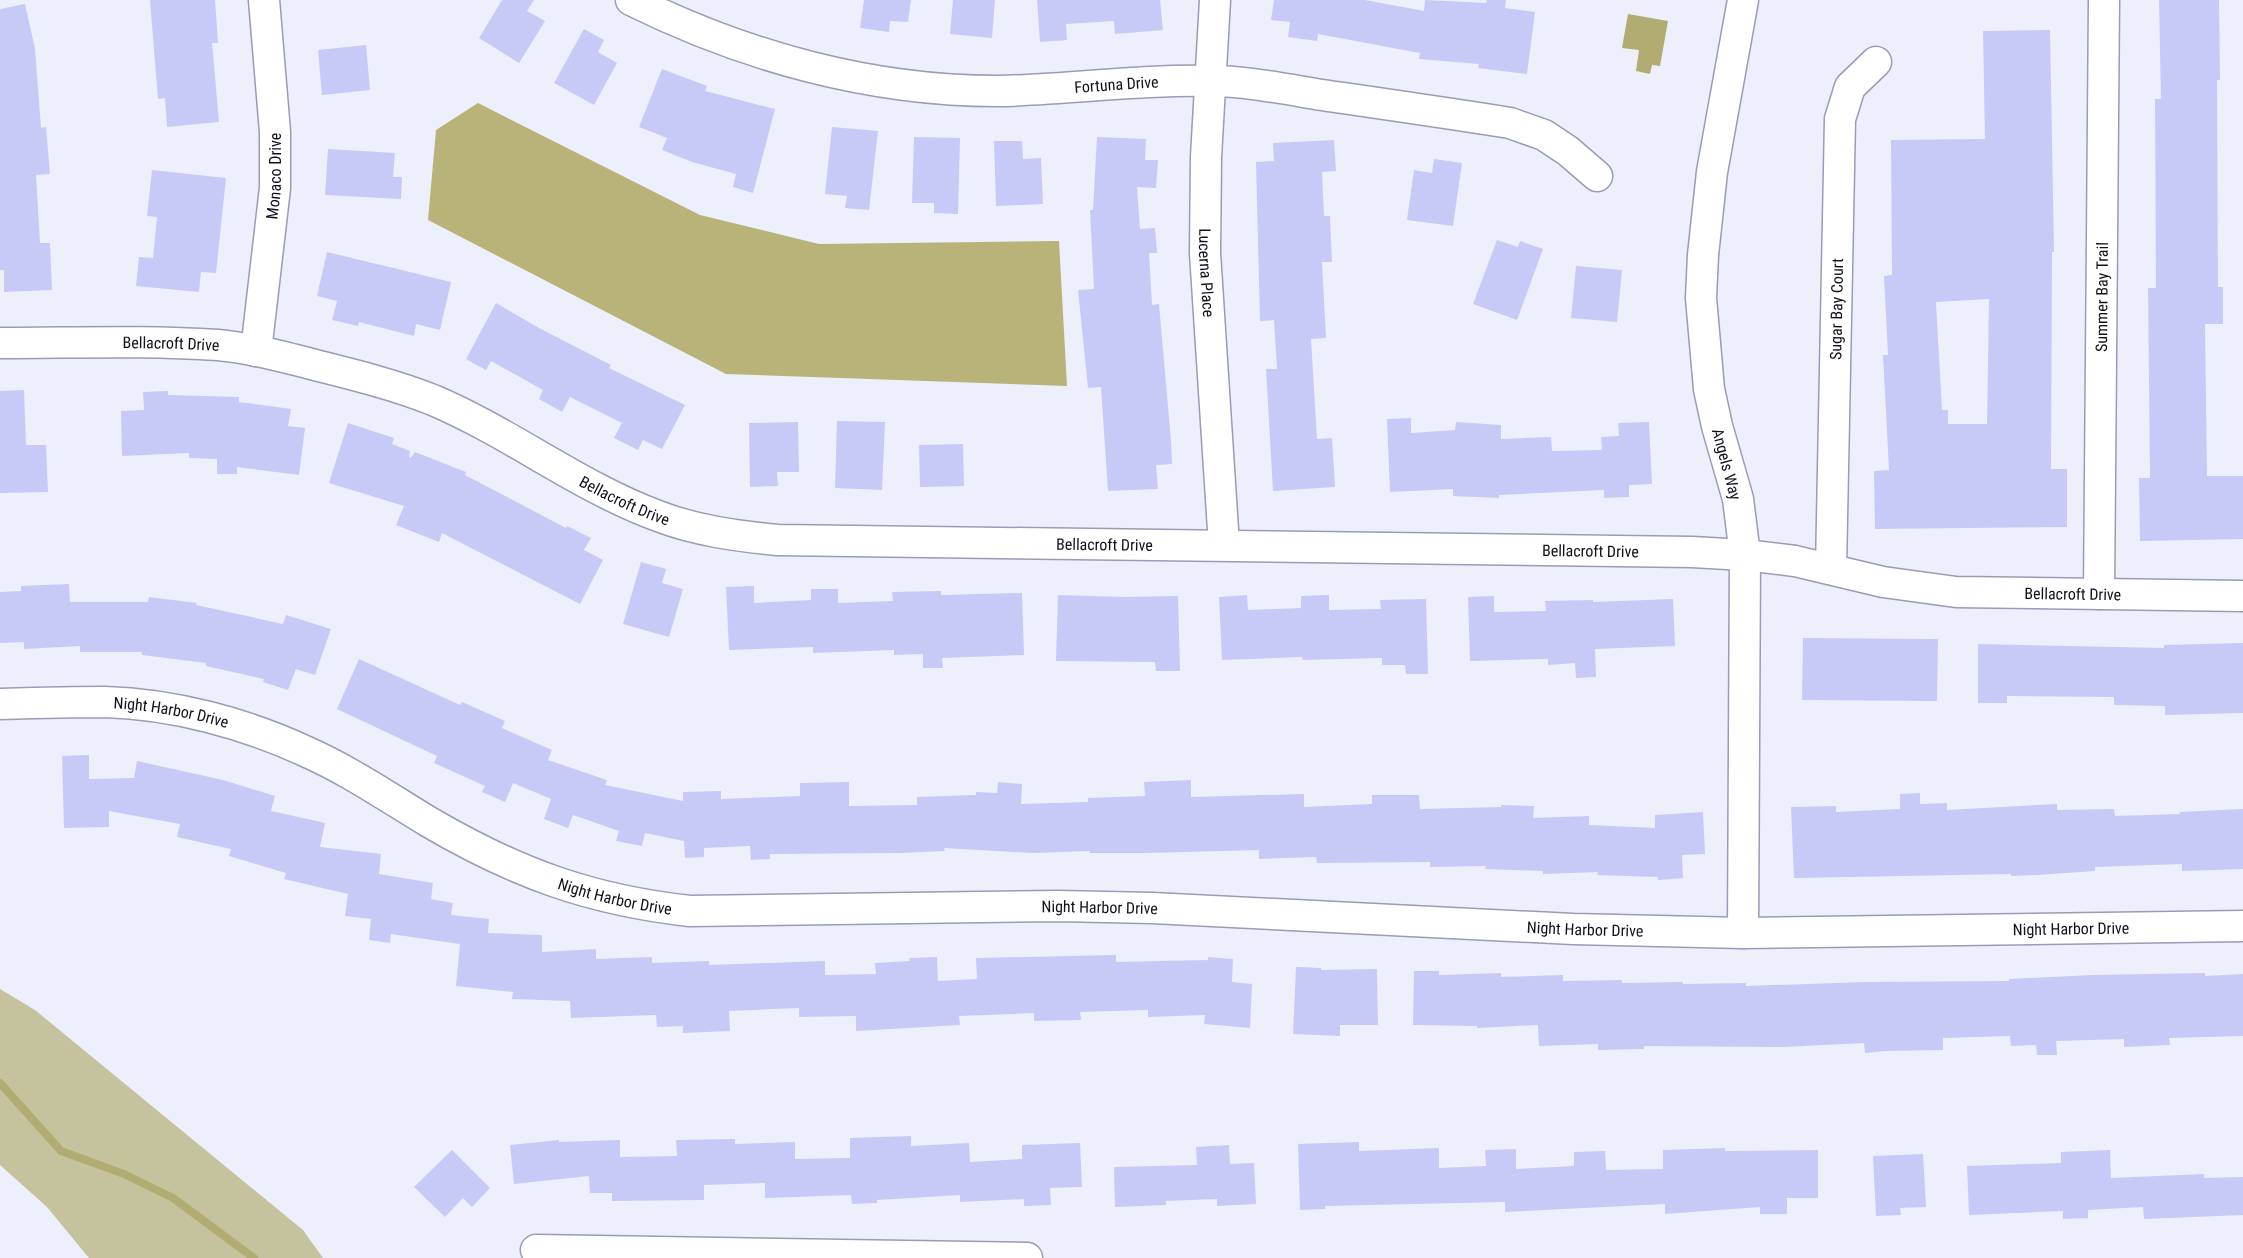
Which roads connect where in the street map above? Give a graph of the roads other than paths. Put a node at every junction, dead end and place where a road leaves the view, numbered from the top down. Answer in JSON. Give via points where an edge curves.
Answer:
{"nodes":[{"id":1,"x":264,"y":0,"type":"edge"},
{"id":2,"x":631,"y":0,"type":"edge"},
{"id":3,"x":1215,"y":0,"type":"edge"},
{"id":4,"x":1743,"y":0,"type":"edge"},
{"id":5,"x":2104,"y":0,"type":"edge"},
{"id":6,"x":1876,"y":62,"type":"dead end"},
{"id":7,"x":1212,"y":81,"type":"junction"},
{"id":8,"x":1597,"y":176,"type":"dead end"},
{"id":9,"x":0,"y":343,"type":"edge"},
{"id":10,"x":256,"y":351,"type":"junction"},
{"id":11,"x":1224,"y":545,"type":"junction"},
{"id":12,"x":1746,"y":555,"type":"junction"},
{"id":13,"x":1831,"y":569,"type":"junction"},
{"id":14,"x":2099,"y":594,"type":"junction"},
{"id":15,"x":2243,"y":596,"type":"edge"},
{"id":16,"x":0,"y":704,"type":"edge"},
{"id":17,"x":2243,"y":926,"type":"edge"},
{"id":18,"x":1743,"y":933,"type":"junction"},
{"id":19,"x":536,"y":1250,"type":"dead end"},
{"id":20,"x":719,"y":1255,"type":"edge"},
{"id":21,"x":1028,"y":1258,"type":"edge"}],
"edges":[{"from":1,"to":10,"type":"street","name":"Monaco Drive","via":[[275,132],[275,188]]},
{"from":2,"to":7,"type":"street","name":"Fortuna Drive","via":[[718,39],[777,58],[894,83],[996,91]]},
{"from":3,"to":7,"type":"street","name":"Lucerna Place"},
{"from":4,"to":12,"type":"street","name":"Angels Way","via":[[1712,172],[1701,298],[1709,389],[1738,499]]},
{"from":5,"to":14,"type":"street","name":"Summer Bay Trail"},
{"from":6,"to":13,"type":"street","name":"Sugar Bay Court","via":[[1850,87],[1840,119]]},
{"from":7,"to":8,"type":"street","name":"Fortuna Drive","via":[[1510,123],[1544,135]]},
{"from":7,"to":11,"type":"street","name":"Lucerna Place","via":[[1205,253]]},
{"from":9,"to":10,"type":"street","name":"Bellacroft Drive","via":[[180,343]]},
{"from":10,"to":11,"type":"street","name":"Bellacroft Drive","via":[[350,374],[434,401],[616,498],[658,516],[732,536],[778,540]]},
{"from":11,"to":12,"type":"street","name":"Bellacroft Drive"},
{"from":12,"to":13,"type":"street","name":"Bellacroft Drive"},
{"from":12,"to":18,"type":"street","name":"Angels Way"},
{"from":13,"to":14,"type":"street","name":"Bellacroft Drive","via":[[1883,582],[1956,592]]},
{"from":14,"to":15,"type":"street","name":"Bellacroft Drive"},
{"from":16,"to":18,"type":"street","name":"Night Harbor Drive","via":[[107,702],[166,708],[251,730],[307,752],[359,779],[512,866],[556,884],[644,906],[748,912],[1152,908],[1573,929]]},
{"from":17,"to":18,"type":"street","name":"Night Harbor Drive"},
{"from":19,"to":20,"type":"street"},
{"from":20,"to":21,"type":"street"}]}
